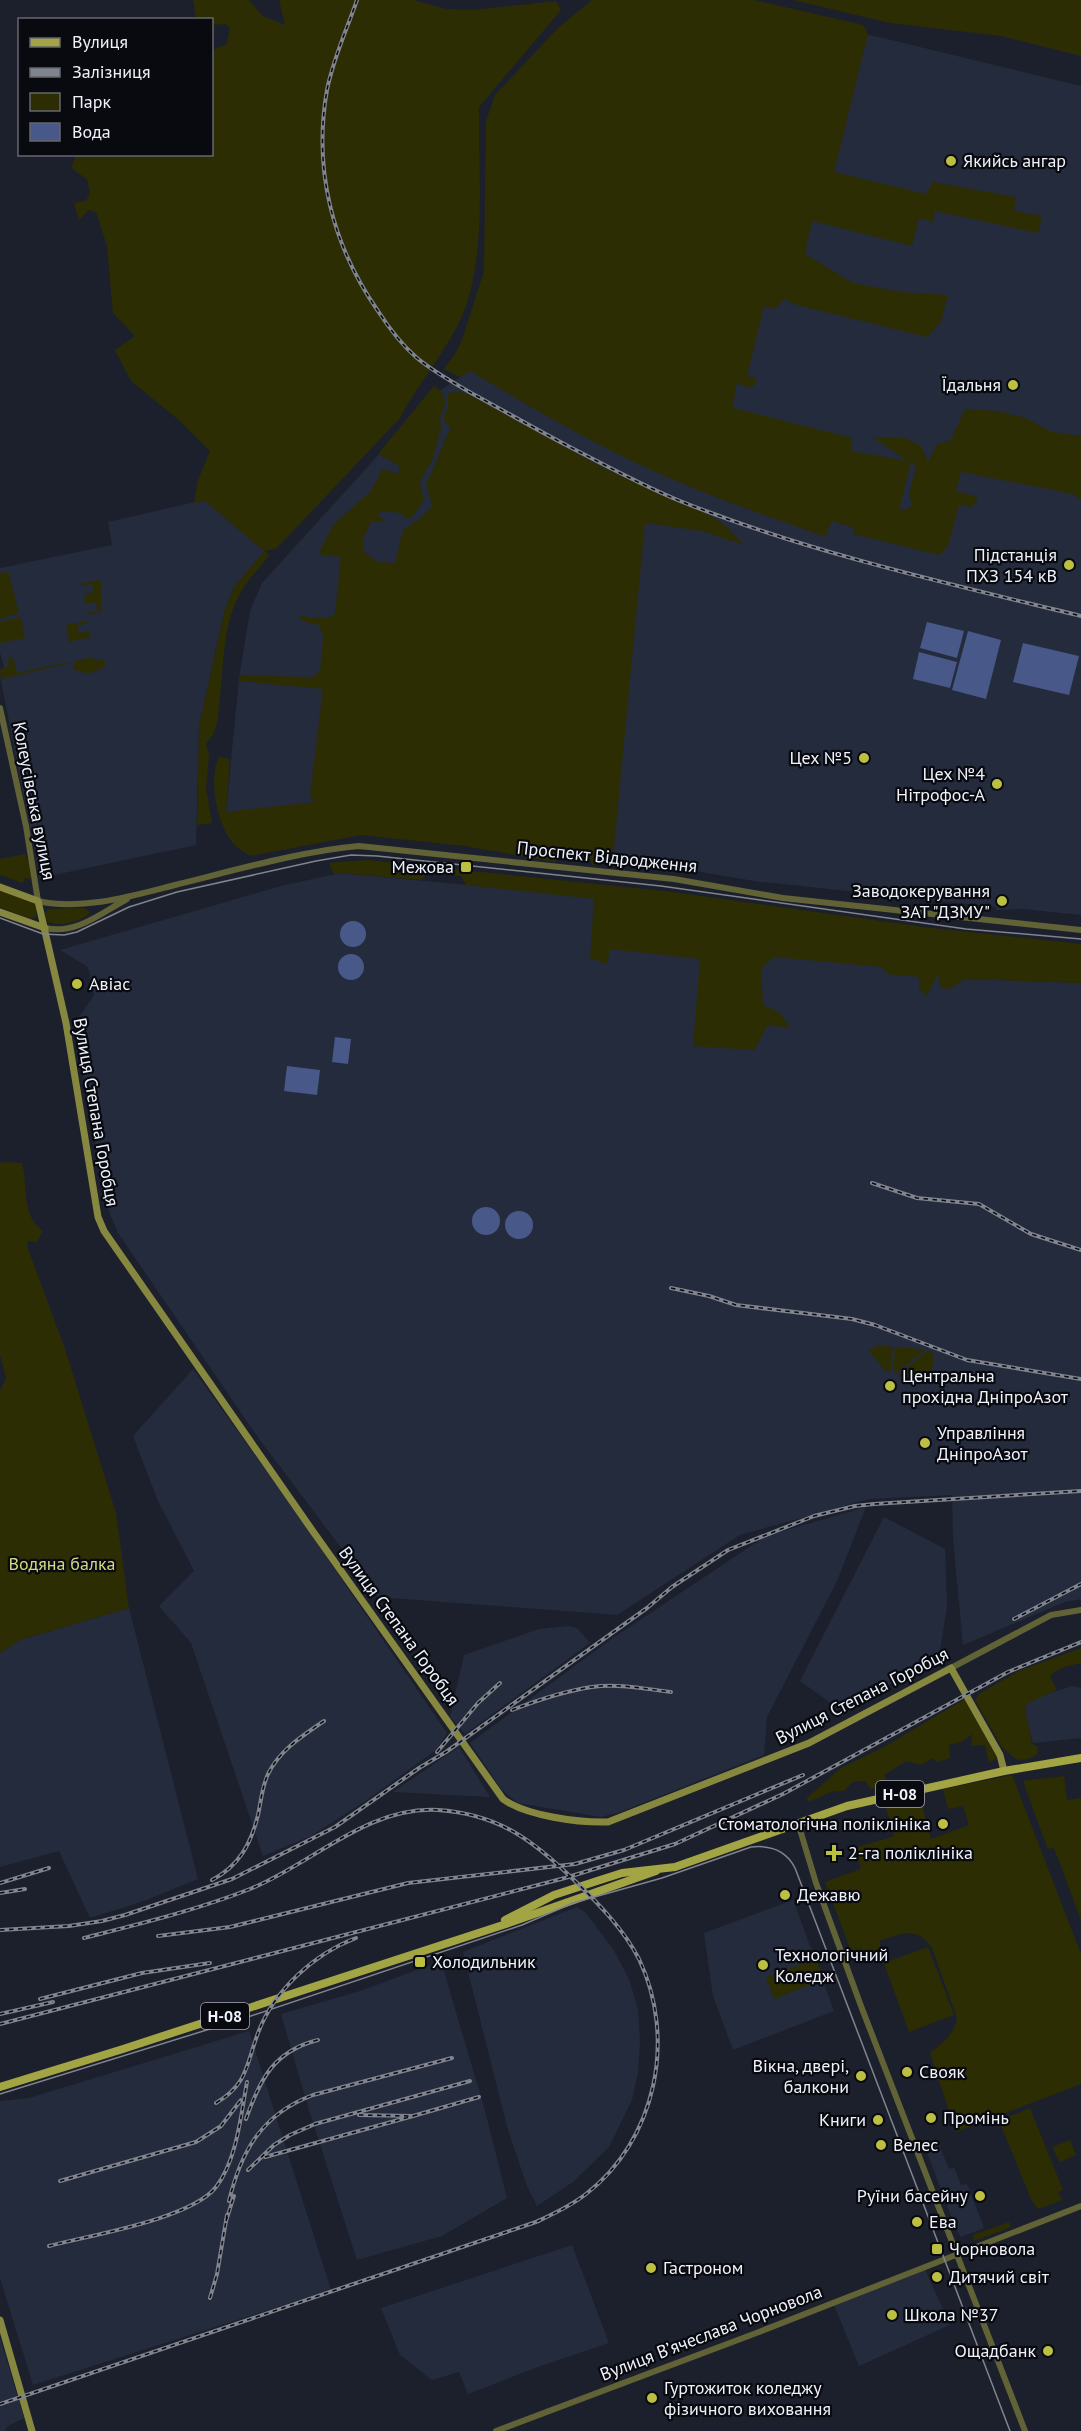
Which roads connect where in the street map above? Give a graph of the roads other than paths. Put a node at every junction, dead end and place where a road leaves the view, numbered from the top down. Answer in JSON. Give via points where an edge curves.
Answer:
{"nodes":[{"id":1,"x":0,"y":708,"type":"edge"},
{"id":2,"x":0,"y":887,"type":"edge"},
{"id":3,"x":133,"y":896,"type":"junction"},
{"id":4,"x":38,"y":901,"type":"junction"},
{"id":5,"x":0,"y":912,"type":"edge"},
{"id":6,"x":45,"y":928,"type":"junction"},
{"id":7,"x":1081,"y":930,"type":"edge"},
{"id":8,"x":1081,"y":1610,"type":"edge"},
{"id":9,"x":951,"y":1668,"type":"junction"},
{"id":10,"x":1081,"y":1758,"type":"edge"},
{"id":11,"x":1004,"y":1771,"type":"junction"},
{"id":12,"x":798,"y":1823,"type":"junction"},
{"id":13,"x":0,"y":2087,"type":"edge"},
{"id":14,"x":1081,"y":2206,"type":"edge"},
{"id":15,"x":957,"y":2254,"type":"junction"},
{"id":16,"x":0,"y":2320,"type":"edge"},
{"id":17,"x":32,"y":2431,"type":"edge"},
{"id":18,"x":496,"y":2431,"type":"edge"},
{"id":19,"x":1025,"y":2431,"type":"edge"}],
"edges":[{"from":1,"to":4,"type":"street","name":"Колеусівська вулиця"},
{"from":2,"to":4,"type":"main road","name":"Проспект Відродження"},
{"from":3,"to":4,"type":"street","name":"Проспект Відродження","via":[[87,903]]},
{"from":3,"to":6,"type":"street","name":"Проспект Відродження","via":[[79,926]]},
{"from":3,"to":7,"type":"street","name":"Проспект Відродження","via":[[359,846],[674,879],[783,898]]},
{"from":4,"to":6,"type":"main road","name":"Вулиця Степана Горобця"},
{"from":5,"to":6,"type":"main road","name":"Проспект Відродження"},
{"from":6,"to":9,"type":"main road","name":"Вулиця Степана Горобця","via":[[66,1023],[98,1217],[104,1231],[503,1799],[520,1809],[608,1822],[809,1743]]},
{"from":8,"to":9,"type":"street","name":"Вулиця Степана Горобця","via":[[1051,1616]]},
{"from":9,"to":11,"type":"main road","via":[[1000,1755]]},
{"from":10,"to":11,"type":"main road","number":"Н-08"},
{"from":11,"to":12,"type":"main road","number":"Н-08","via":[[847,1806]]},
{"from":12,"to":13,"type":"main road","number":"Н-08","via":[[506,1924]]},
{"from":12,"to":15,"type":"street","via":[[816,1883]]},
{"from":14,"to":15,"type":"street"},
{"from":15,"to":18,"type":"street","name":"Вулиця Вʼячеслава Чорновола"},
{"from":15,"to":19,"type":"street"},
{"from":16,"to":17,"type":"main road"}]}
